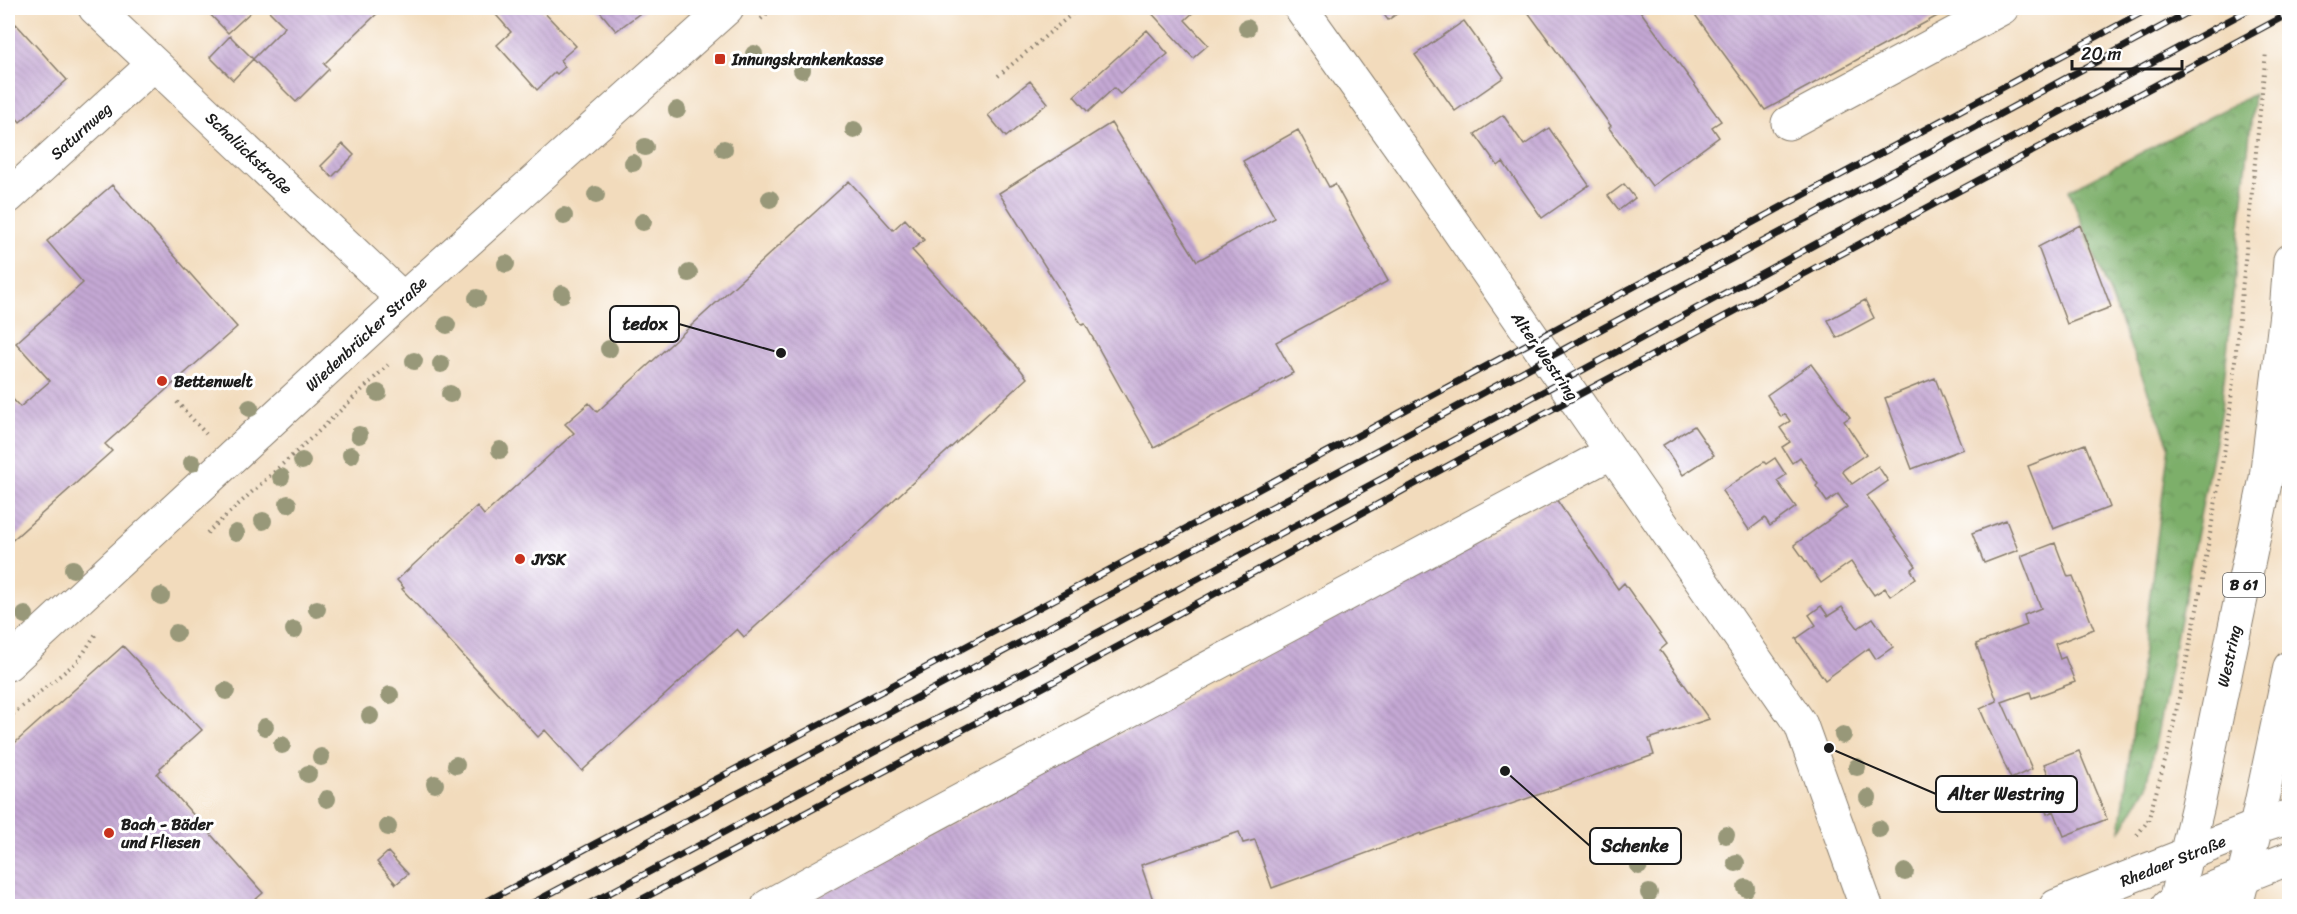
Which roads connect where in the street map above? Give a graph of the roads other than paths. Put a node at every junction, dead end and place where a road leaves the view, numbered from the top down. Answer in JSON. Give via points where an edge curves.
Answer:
{"nodes":[{"id":1,"x":95,"y":8,"type":"edge"},
{"id":2,"x":727,"y":8,"type":"edge"},
{"id":3,"x":1301,"y":8,"type":"edge"},
{"id":4,"x":2002,"y":8,"type":"edge"},
{"id":5,"x":154,"y":64,"type":"junction"},
{"id":6,"x":1788,"y":123,"type":"dead end"},
{"id":7,"x":8,"y":197,"type":"edge"},
{"id":8,"x":2289,"y":260,"type":"edge"},
{"id":9,"x":404,"y":298,"type":"junction"},
{"id":10,"x":1611,"y":452,"type":"junction"},
{"id":11,"x":8,"y":664,"type":"edge"},
{"id":12,"x":2289,"y":667,"type":"edge"},
{"id":13,"x":2289,"y":816,"type":"edge"},
{"id":14,"x":2256,"y":827,"type":"junction"},
{"id":15,"x":2188,"y":854,"type":"junction"},
{"id":16,"x":2289,"y":858,"type":"edge"},
{"id":17,"x":2239,"y":892,"type":"edge"},
{"id":18,"x":768,"y":906,"type":"edge"},
{"id":19,"x":1866,"y":906,"type":"edge"},
{"id":20,"x":2056,"y":906,"type":"edge"},
{"id":21,"x":2172,"y":906,"type":"edge"}],
"edges":[{"from":1,"to":5,"type":"street","name":"Schalückstraße"},
{"from":2,"to":9,"type":"street","name":"Wiedenbrücker Straße"},
{"from":3,"to":10,"type":"street","name":"Alter Westring"},
{"from":4,"to":6,"type":"street"},
{"from":5,"to":7,"type":"street","name":"Saturnweg"},
{"from":5,"to":9,"type":"street","name":"Schalückstraße"},
{"from":8,"to":15,"type":"street","name":"Westring","number":"B 61","via":[[2265,478]]},
{"from":9,"to":11,"type":"street","name":"Wiedenbrücker Straße"},
{"from":10,"to":18,"type":"street"},
{"from":10,"to":19,"type":"street","name":"Alter Westring","via":[[1801,725]]},
{"from":12,"to":14,"type":"street"},
{"from":13,"to":14,"type":"street","name":"Rhedaer Straße"},
{"from":14,"to":15,"type":"street","name":"Rhedaer Straße"},
{"from":14,"to":17,"type":"street"},
{"from":15,"to":20,"type":"street","name":"Rhedaer Straße"},
{"from":15,"to":21,"type":"street","name":"Westring","number":"B 61"},
{"from":16,"to":17,"type":"street"},
{"from":17,"to":21,"type":"street"}]}
